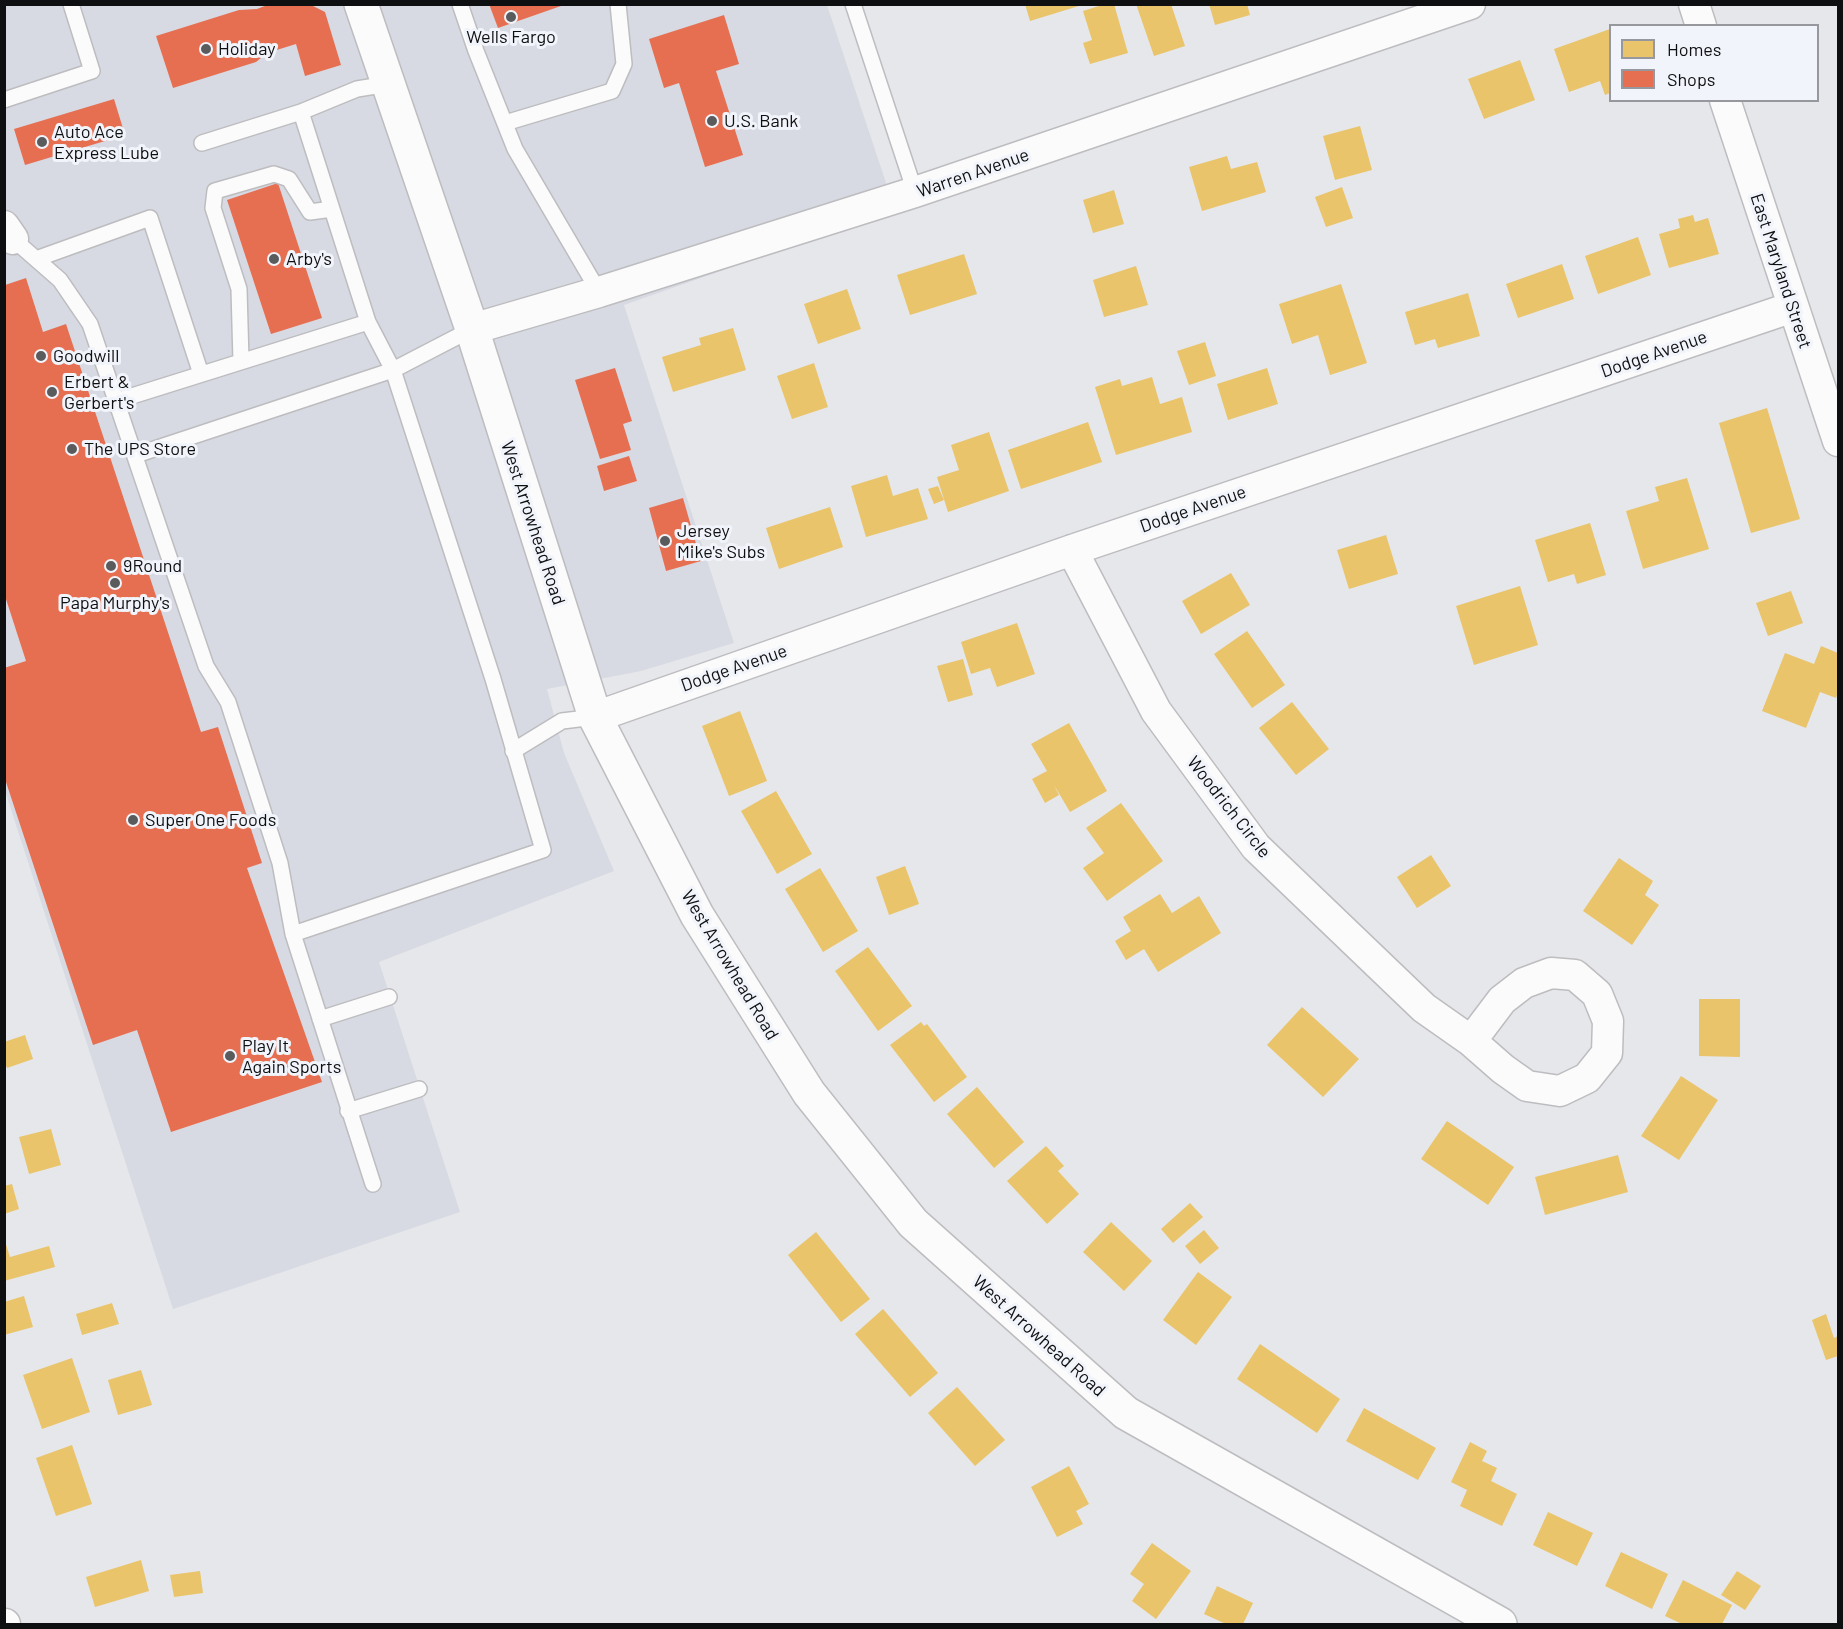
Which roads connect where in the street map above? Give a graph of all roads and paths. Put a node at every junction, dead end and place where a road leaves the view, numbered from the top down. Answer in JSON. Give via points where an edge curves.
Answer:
{"nodes":[{"id":1,"x":71,"y":4,"type":"edge"},
{"id":2,"x":361,"y":4,"type":"edge"},
{"id":3,"x":460,"y":4,"type":"edge"},
{"id":4,"x":618,"y":4,"type":"edge"},
{"id":5,"x":853,"y":4,"type":"edge"},
{"id":6,"x":1470,"y":4,"type":"edge"},
{"id":7,"x":1694,"y":4,"type":"edge"},
{"id":8,"x":1700,"y":24,"type":"edge"},
{"id":9,"x":388,"y":84,"type":"junction"},
{"id":10,"x":4,"y":100,"type":"edge"},
{"id":11,"x":1726,"y":102,"type":"edge"},
{"id":12,"x":301,"y":112,"type":"junction"},
{"id":13,"x":505,"y":123,"type":"junction"},
{"id":14,"x":202,"y":143,"type":"dead end"},
{"id":15,"x":915,"y":192,"type":"junction"},
{"id":16,"x":332,"y":209,"type":"junction"},
{"id":17,"x":7,"y":235,"type":"edge"},
{"id":18,"x":36,"y":259,"type":"junction"},
{"id":19,"x":599,"y":292,"type":"junction"},
{"id":20,"x":1793,"y":308,"type":"junction"},
{"id":21,"x":368,"y":322,"type":"junction"},
{"id":22,"x":472,"y":329,"type":"junction"},
{"id":23,"x":241,"y":361,"type":"junction"},
{"id":24,"x":393,"y":370,"type":"junction"},
{"id":25,"x":201,"y":374,"type":"junction"},
{"id":26,"x":116,"y":401,"type":"junction"},
{"id":27,"x":1839,"y":441,"type":"edge"},
{"id":28,"x":136,"y":455,"type":"junction"},
{"id":29,"x":1071,"y":550,"type":"junction"},
{"id":30,"x":595,"y":717,"type":"junction"},
{"id":31,"x":513,"y":751,"type":"junction"},
{"id":32,"x":293,"y":934,"type":"junction"},
{"id":33,"x":389,"y":997,"type":"dead end"},
{"id":34,"x":320,"y":1019,"type":"junction"},
{"id":35,"x":1471,"y":1041,"type":"junction"},
{"id":36,"x":419,"y":1089,"type":"dead end"},
{"id":37,"x":348,"y":1111,"type":"junction"},
{"id":38,"x":373,"y":1184,"type":"dead end"},
{"id":39,"x":1500,"y":1624,"type":"edge"}],
"edges":[{"from":1,"to":10,"type":"lane","via":[[92,71]]},
{"from":2,"to":9,"type":"street","name":"West Arrowhead Road"},
{"from":3,"to":13,"type":"lane"},
{"from":4,"to":13,"type":"lane","via":[[624,64],[612,91]]},
{"from":5,"to":15,"type":"lane"},
{"from":6,"to":15,"type":"street","name":"Warren Avenue"},
{"from":7,"to":8,"type":"street"},
{"from":9,"to":12,"type":"lane","via":[[357,89]]},
{"from":9,"to":22,"type":"street","name":"West Arrowhead Road"},
{"from":11,"to":20,"type":"street","name":"East Maryland Street"},
{"from":12,"to":14,"type":"lane"},
{"from":12,"to":16,"type":"lane"},
{"from":13,"to":19,"type":"lane","via":[[515,149]]},
{"from":15,"to":19,"type":"street","name":"Warren Avenue"},
{"from":16,"to":21,"type":"lane"},
{"from":16,"to":23,"type":"lane","via":[[310,212],[289,179],[274,174],[215,191],[213,208],[239,289]]},
{"from":17,"to":18,"type":"lane"},
{"from":18,"to":25,"type":"lane","via":[[150,218]]},
{"from":18,"to":26,"type":"lane","via":[[60,280],[90,324]]},
{"from":19,"to":22,"type":"street","name":"Warren Avenue"},
{"from":20,"to":27,"type":"street","name":"East Maryland Street"},
{"from":20,"to":29,"type":"street","name":"Dodge Avenue"},
{"from":21,"to":23,"type":"lane"},
{"from":21,"to":24,"type":"lane"},
{"from":22,"to":24,"type":"lane"},
{"from":22,"to":30,"type":"street","name":"West Arrowhead Road"},
{"from":23,"to":25,"type":"lane"},
{"from":24,"to":28,"type":"lane"},
{"from":24,"to":31,"type":"lane","via":[[494,679]]},
{"from":25,"to":26,"type":"lane"},
{"from":26,"to":28,"type":"lane"},
{"from":28,"to":32,"type":"lane","via":[[206,666],[232,713],[280,863]]},
{"from":29,"to":30,"type":"street","name":"Dodge Avenue"},
{"from":29,"to":35,"type":"street","name":"Woodrich Circle","via":[[1156,711],[1256,848],[1424,1008]]},
{"from":30,"to":31,"type":"lane","via":[[562,721]]},
{"from":30,"to":39,"type":"street","name":"West Arrowhead Road","via":[[704,925],[809,1093],[913,1223],[1126,1413]]},
{"from":31,"to":32,"type":"lane","via":[[543,850]]},
{"from":32,"to":34,"type":"lane"},
{"from":33,"to":34,"type":"lane"},
{"from":34,"to":37,"type":"lane"},
{"from":35,"to":35,"type":"street","name":"Woodrich Circle","via":[[1527,1086],[1560,1092],[1587,1078],[1607,1053],[1608,1021],[1598,993],[1575,975],[1551,973],[1524,983],[1502,1000]]},
{"from":36,"to":37,"type":"lane"},
{"from":37,"to":38,"type":"lane"}]}
